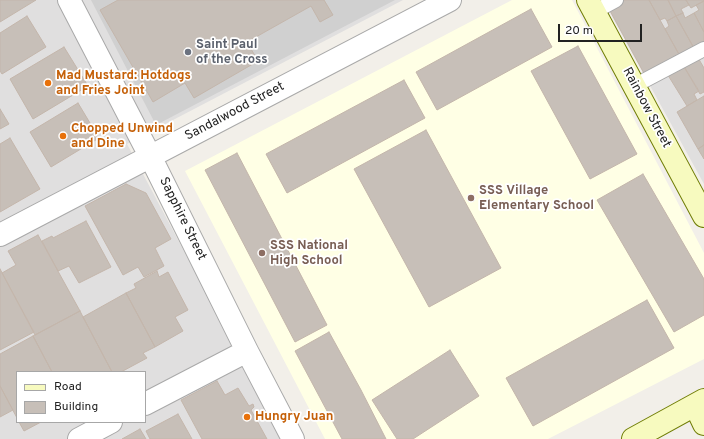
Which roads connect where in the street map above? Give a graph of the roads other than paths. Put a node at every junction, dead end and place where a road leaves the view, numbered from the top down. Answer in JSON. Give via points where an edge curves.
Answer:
{"nodes":[{"id":1,"x":450,"y":0,"type":"edge"},
{"id":2,"x":616,"y":0,"type":"edge"},
{"id":3,"x":74,"y":2,"type":"edge"},
{"id":4,"x":591,"y":6,"type":"edge"},
{"id":5,"x":704,"y":49,"type":"edge"},
{"id":6,"x":634,"y":86,"type":"junction"},
{"id":7,"x":150,"y":156,"type":"junction"},
{"id":8,"x":704,"y":216,"type":"edge"},
{"id":9,"x":0,"y":235,"type":"edge"},
{"id":10,"x":247,"y":351,"type":"junction"},
{"id":11,"x":146,"y":403,"type":"edge"},
{"id":12,"x":701,"y":410,"type":"edge"},
{"id":13,"x":110,"y":423,"type":"edge"},
{"id":14,"x":79,"y":439,"type":"edge"},
{"id":15,"x":294,"y":439,"type":"edge"},
{"id":16,"x":633,"y":439,"type":"edge"}],
"edges":[{"from":1,"to":7,"type":"street","name":"Sandalwood Street"},
{"from":2,"to":4,"type":"lane"},
{"from":3,"to":7,"type":"street","name":"Sapphire Street"},
{"from":4,"to":6,"type":"street","name":"Rainbow Street"},
{"from":5,"to":6,"type":"lane"},
{"from":6,"to":8,"type":"street","name":"Rainbow Street"},
{"from":7,"to":9,"type":"street","name":"Sandalwood Street"},
{"from":7,"to":10,"type":"street","name":"Sapphire Street"},
{"from":10,"to":11,"type":"street"},
{"from":10,"to":15,"type":"street","name":"Sapphire Street"},
{"from":12,"to":16,"type":"street"},
{"from":13,"to":14,"type":"street"}]}
